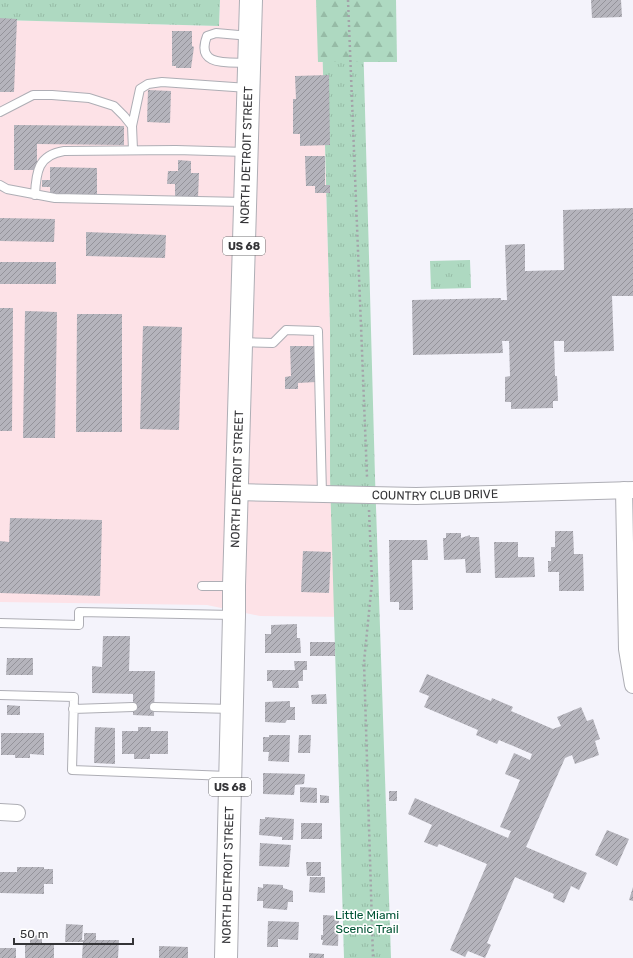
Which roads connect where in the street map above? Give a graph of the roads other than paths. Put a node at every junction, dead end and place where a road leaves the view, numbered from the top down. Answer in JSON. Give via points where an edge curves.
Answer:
{"nodes":[{"id":1,"x":251,"y":0,"type":"edge"},
{"id":2,"x":250,"y":36,"type":"junction"},
{"id":3,"x":249,"y":63,"type":"junction"},
{"id":4,"x":248,"y":88,"type":"junction"},
{"id":5,"x":0,"y":112,"type":"edge"},
{"id":6,"x":132,"y":126,"type":"junction"},
{"id":7,"x":133,"y":150,"type":"junction"},
{"id":8,"x":246,"y":152,"type":"junction"},
{"id":9,"x":0,"y":185,"type":"edge"},
{"id":10,"x":35,"y":195,"type":"junction"},
{"id":11,"x":245,"y":202,"type":"junction"},
{"id":12,"x":241,"y":342,"type":"junction"},
{"id":13,"x":628,"y":490,"type":"edge"},
{"id":14,"x":236,"y":492,"type":"junction"},
{"id":15,"x":322,"y":494,"type":"junction"},
{"id":16,"x":202,"y":586,"type":"dead end"},
{"id":17,"x":234,"y":586,"type":"junction"},
{"id":18,"x":234,"y":615,"type":"junction"},
{"id":19,"x":0,"y":623,"type":"edge"},
{"id":20,"x":633,"y":685,"type":"edge"},
{"id":21,"x":0,"y":695,"type":"edge"},
{"id":22,"x":133,"y":707,"type":"dead end"},
{"id":23,"x":154,"y":707,"type":"dead end"},
{"id":24,"x":74,"y":709,"type":"junction"},
{"id":25,"x":232,"y":709,"type":"junction"},
{"id":26,"x":230,"y":776,"type":"junction"},
{"id":27,"x":0,"y":812,"type":"edge"},
{"id":28,"x":17,"y":813,"type":"dead end"},
{"id":29,"x":226,"y":958,"type":"edge"}],
"edges":[{"from":1,"to":2,"type":"main road","name":"NORTH DETROIT STREET","number":"US 68"},
{"from":2,"to":3,"type":"main road","name":"NORTH DETROIT STREET","number":"US 68"},
{"from":2,"to":3,"type":"lane","via":[[216,33],[207,36],[203,45],[205,53],[217,62]]},
{"from":3,"to":4,"type":"main road","name":"NORTH DETROIT STREET","number":"US 68"},
{"from":4,"to":6,"type":"lane","via":[[162,82],[148,84],[140,89]]},
{"from":4,"to":8,"type":"main road","name":"NORTH DETROIT STREET","number":"US 68"},
{"from":5,"to":6,"type":"lane","via":[[33,95],[89,98],[114,106]]},
{"from":6,"to":7,"type":"lane"},
{"from":7,"to":8,"type":"lane"},
{"from":7,"to":10,"type":"lane","via":[[54,152],[45,158],[40,166]]},
{"from":8,"to":11,"type":"main road","name":"NORTH DETROIT STREET","number":"US 68"},
{"from":9,"to":10,"type":"lane"},
{"from":10,"to":11,"type":"lane","via":[[55,198]]},
{"from":11,"to":12,"type":"main road","name":"NORTH DETROIT STREET","number":"US 68"},
{"from":12,"to":14,"type":"main road","name":"NORTH DETROIT STREET","number":"US 68"},
{"from":12,"to":15,"type":"lane","via":[[273,343],[286,330],[318,331]]},
{"from":13,"to":15,"type":"street","name":"COUNTRY CLUB DRIVE","via":[[416,496]]},
{"from":13,"to":20,"type":"street","via":[[627,649]]},
{"from":14,"to":15,"type":"street","name":"COUNTRY CLUB DRIVE"},
{"from":14,"to":17,"type":"main road","name":"NORTH DETROIT STREET","number":"US 68"},
{"from":16,"to":17,"type":"lane"},
{"from":17,"to":18,"type":"main road","name":"NORTH DETROIT STREET","number":"US 68"},
{"from":18,"to":19,"type":"lane","via":[[79,612],[79,625]]},
{"from":18,"to":25,"type":"main road","name":"NORTH DETROIT STREET","number":"US 68"},
{"from":21,"to":24,"type":"lane","via":[[74,697]]},
{"from":22,"to":24,"type":"lane"},
{"from":23,"to":25,"type":"lane"},
{"from":24,"to":26,"type":"lane","via":[[72,770]]},
{"from":25,"to":26,"type":"main road","name":"NORTH DETROIT STREET","number":"US 68"},
{"from":26,"to":29,"type":"main road","name":"NORTH DETROIT STREET","number":"US 68"},
{"from":27,"to":28,"type":"street"}]}
